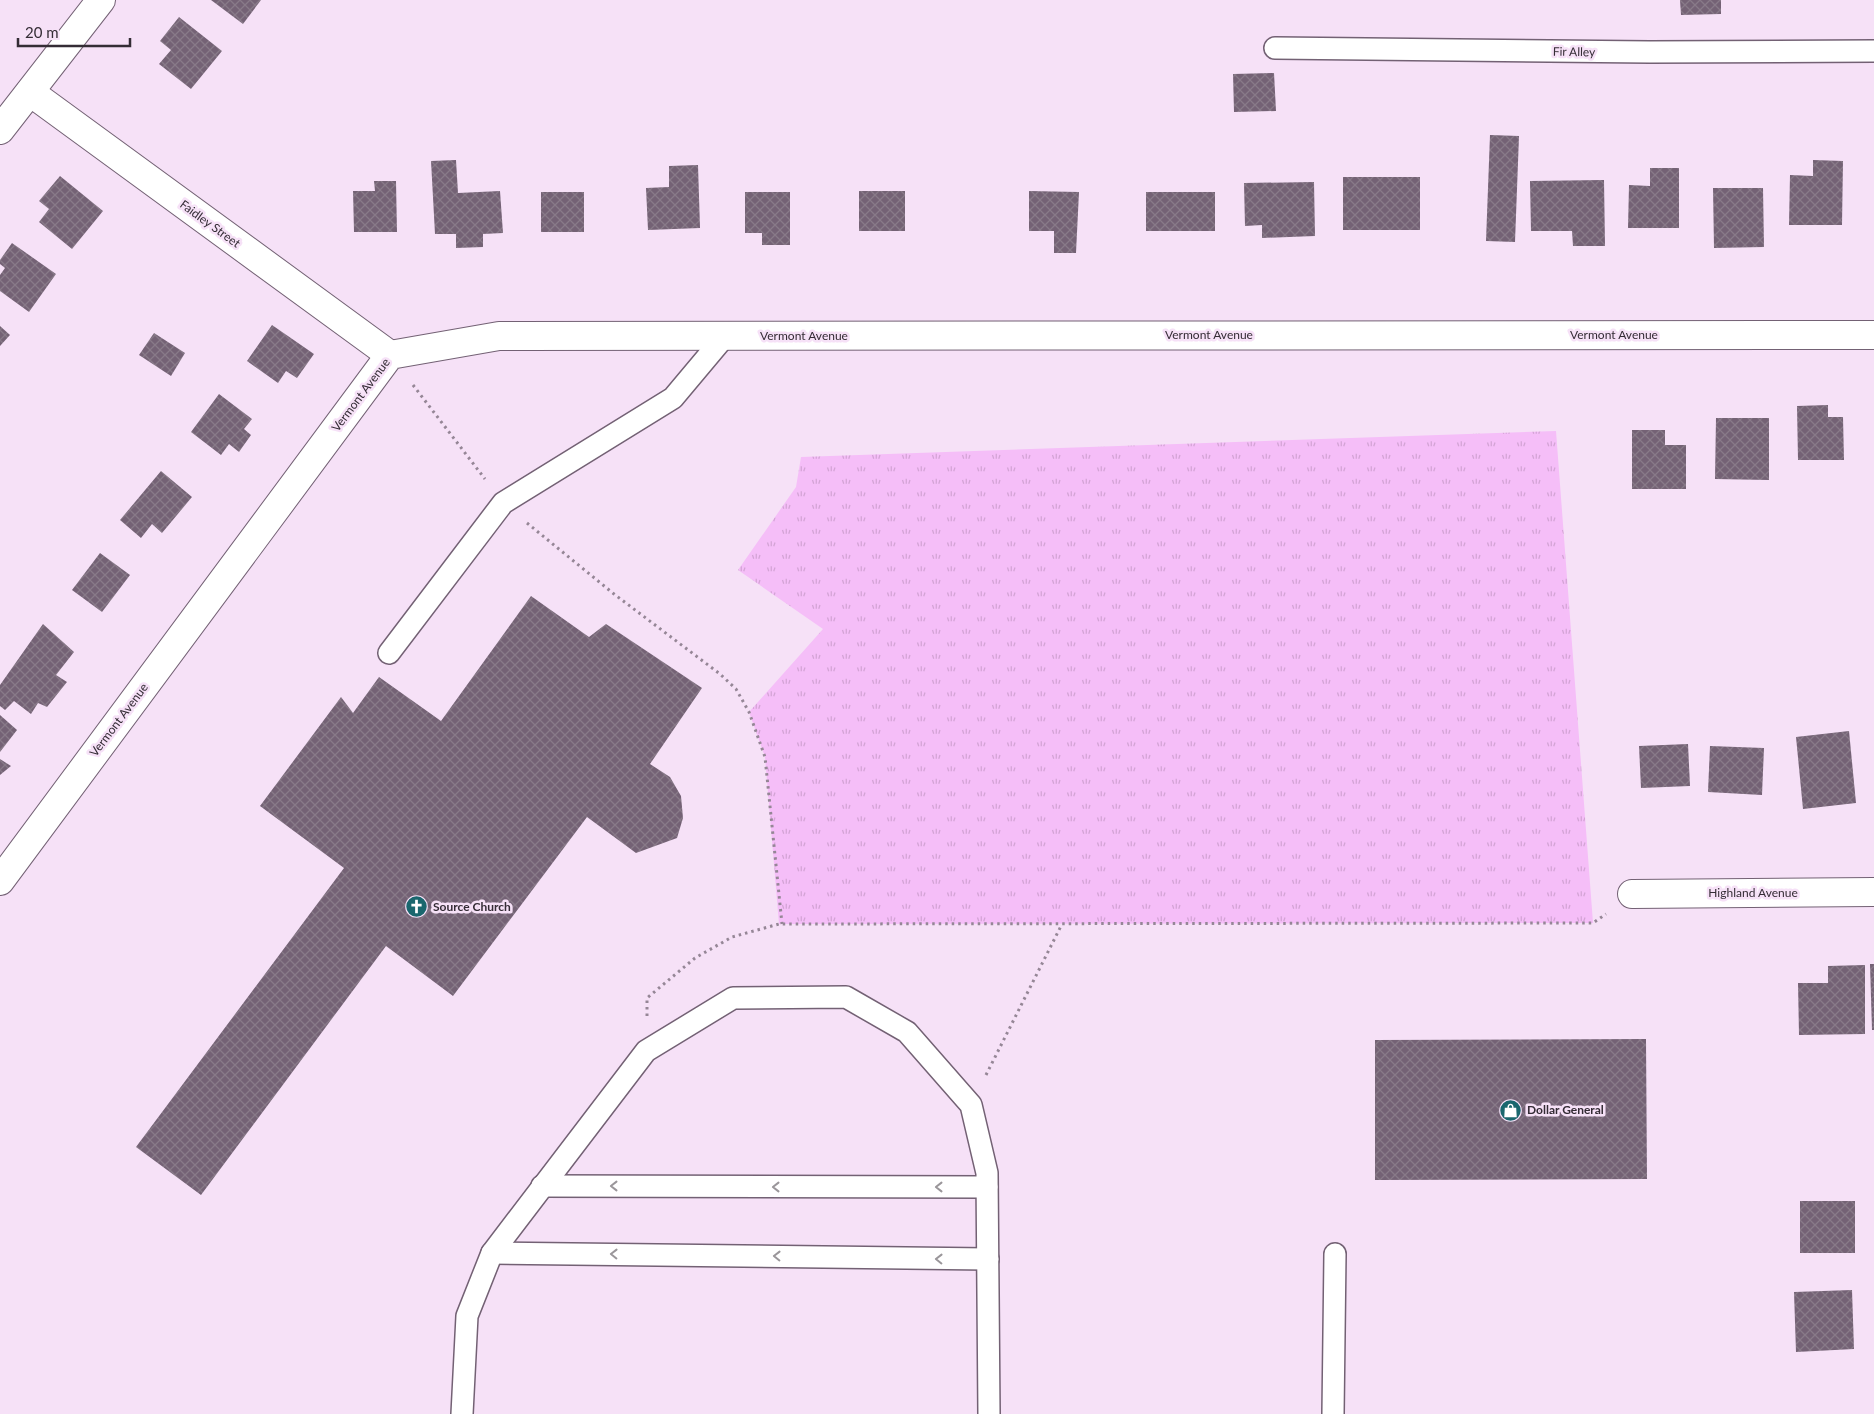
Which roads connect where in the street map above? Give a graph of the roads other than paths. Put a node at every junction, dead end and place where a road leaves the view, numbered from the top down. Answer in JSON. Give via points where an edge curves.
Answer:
{"nodes":[{"id":1,"x":101,"y":0,"type":"edge"},
{"id":2,"x":1275,"y":48,"type":"dead end"},
{"id":3,"x":1874,"y":51,"type":"edge"},
{"id":4,"x":30,"y":92,"type":"junction"},
{"id":5,"x":0,"y":130,"type":"edge"},
{"id":6,"x":1874,"y":335,"type":"edge"},
{"id":7,"x":725,"y":336,"type":"junction"},
{"id":8,"x":390,"y":355,"type":"junction"},
{"id":9,"x":389,"y":653,"type":"dead end"},
{"id":10,"x":0,"y":881,"type":"edge"},
{"id":11,"x":1874,"y":892,"type":"edge"},
{"id":12,"x":1632,"y":894,"type":"road end"},
{"id":13,"x":542,"y":1186,"type":"junction"},
{"id":14,"x":987,"y":1187,"type":"junction"},
{"id":15,"x":492,"y":1253,"type":"junction"},
{"id":16,"x":1335,"y":1254,"type":"dead end"},
{"id":17,"x":988,"y":1259,"type":"junction"},
{"id":18,"x":462,"y":1414,"type":"edge"},
{"id":19,"x":989,"y":1414,"type":"edge"},
{"id":20,"x":1333,"y":1414,"type":"edge"}],
"edges":[{"from":1,"to":4,"type":"street"},
{"from":2,"to":3,"type":"lane","name":"Fir Alley"},
{"from":4,"to":5,"type":"street"},
{"from":4,"to":8,"type":"street","name":"Faidley Street"},
{"from":6,"to":7,"type":"street","name":"Vermont Avenue"},
{"from":7,"to":8,"type":"street","name":"Vermont Avenue","via":[[499,336]]},
{"from":7,"to":9,"type":"lane","via":[[672,398],[503,504]]},
{"from":8,"to":10,"type":"street","name":"Vermont Avenue"},
{"from":11,"to":12,"type":"street","name":"Highland Avenue"},
{"from":14,"to":13,"type":"lane","one_way":true},
{"from":13,"to":14,"type":"lane","via":[[646,1051],[733,998],[846,997],[906,1032],[971,1105],[987,1173]]},
{"from":13,"to":15,"type":"lane"},
{"from":14,"to":17,"type":"lane"},
{"from":17,"to":15,"type":"lane","one_way":true},
{"from":15,"to":18,"type":"lane","via":[[467,1316]]},
{"from":16,"to":20,"type":"lane"},
{"from":17,"to":19,"type":"lane"}]}
